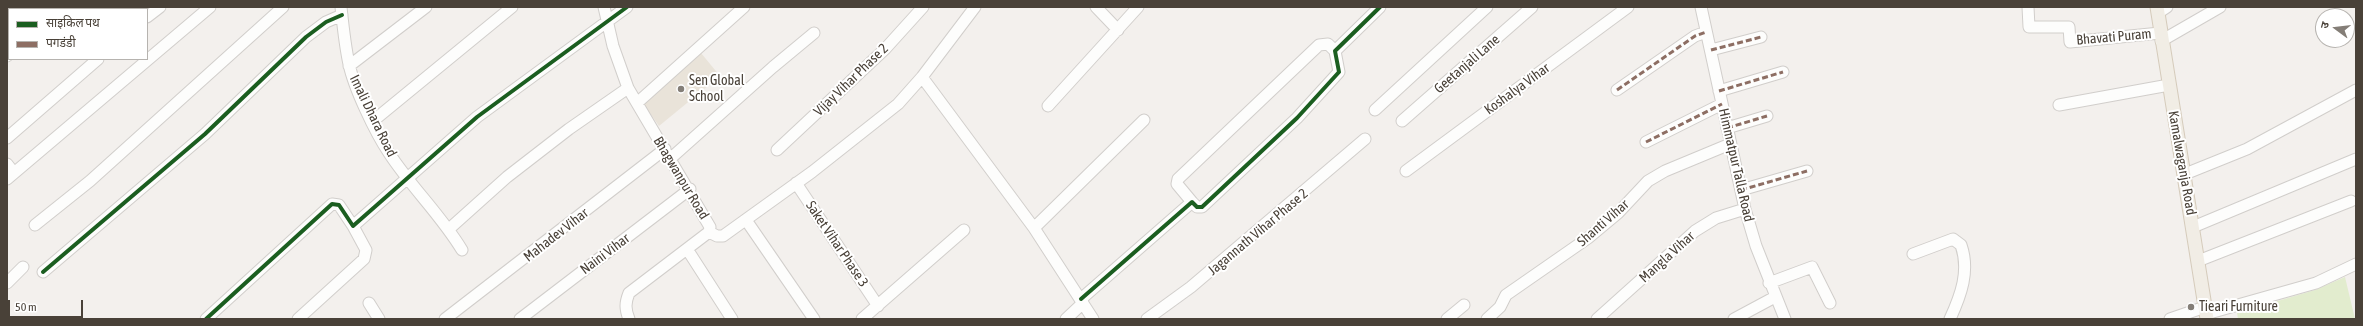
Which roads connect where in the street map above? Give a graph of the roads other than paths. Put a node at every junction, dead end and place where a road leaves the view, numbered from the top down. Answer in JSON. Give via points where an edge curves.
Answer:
{"nodes":[{"id":1,"x":160,"y":7,"type":"edge"},
{"id":2,"x":210,"y":7,"type":"edge"},
{"id":3,"x":283,"y":7,"type":"edge"},
{"id":4,"x":426,"y":7,"type":"edge"},
{"id":5,"x":512,"y":7,"type":"edge"},
{"id":6,"x":604,"y":7,"type":"edge"},
{"id":7,"x":627,"y":7,"type":"edge"},
{"id":8,"x":744,"y":7,"type":"edge"},
{"id":9,"x":923,"y":7,"type":"edge"},
{"id":10,"x":975,"y":7,"type":"edge"},
{"id":11,"x":1096,"y":7,"type":"edge"},
{"id":12,"x":1138,"y":7,"type":"edge"},
{"id":13,"x":1380,"y":7,"type":"edge"},
{"id":14,"x":1487,"y":7,"type":"edge"},
{"id":15,"x":1532,"y":7,"type":"edge"},
{"id":16,"x":1628,"y":7,"type":"edge"},
{"id":17,"x":1701,"y":7,"type":"edge"},
{"id":18,"x":2028,"y":7,"type":"edge"},
{"id":19,"x":2220,"y":7,"type":"edge"},
{"id":20,"x":2161,"y":9,"type":"edge"},
{"id":21,"x":342,"y":10,"type":"edge"},
{"id":22,"x":148,"y":16,"type":"edge"},
{"id":23,"x":606,"y":21,"type":"junction"},
{"id":24,"x":1118,"y":30,"type":"junction"},
{"id":25,"x":1706,"y":32,"type":"junction"},
{"id":26,"x":814,"y":33,"type":"dead end"},
{"id":27,"x":1761,"y":37,"type":"dead end"},
{"id":28,"x":2161,"y":37,"type":"junction"},
{"id":29,"x":1711,"y":50,"type":"junction"},
{"id":30,"x":1335,"y":52,"type":"junction"},
{"id":31,"x":148,"y":58,"type":"edge"},
{"id":32,"x":97,"y":60,"type":"edge"},
{"id":33,"x":145,"y":60,"type":"edge"},
{"id":34,"x":349,"y":66,"type":"junction"},
{"id":35,"x":1783,"y":72,"type":"dead end"},
{"id":36,"x":922,"y":77,"type":"junction"},
{"id":37,"x":2169,"y":84,"type":"junction"},
{"id":38,"x":628,"y":88,"type":"junction"},
{"id":39,"x":1617,"y":90,"type":"dead end"},
{"id":40,"x":2356,"y":90,"type":"edge"},
{"id":41,"x":1719,"y":91,"type":"junction"},
{"id":42,"x":637,"y":103,"type":"junction"},
{"id":43,"x":1722,"y":104,"type":"junction"},
{"id":44,"x":2059,"y":105,"type":"dead end"},
{"id":45,"x":1048,"y":106,"type":"dead end"},
{"id":46,"x":1376,"y":110,"type":"dead end"},
{"id":47,"x":1767,"y":116,"type":"dead end"},
{"id":48,"x":1144,"y":120,"type":"dead end"},
{"id":49,"x":373,"y":121,"type":"junction"},
{"id":50,"x":1402,"y":121,"type":"dead end"},
{"id":51,"x":1727,"y":128,"type":"junction"},
{"id":52,"x":7,"y":138,"type":"edge"},
{"id":53,"x":1365,"y":139,"type":"dead end"},
{"id":54,"x":1646,"y":142,"type":"dead end"},
{"id":55,"x":1730,"y":144,"type":"junction"},
{"id":56,"x":776,"y":150,"type":"dead end"},
{"id":57,"x":668,"y":154,"type":"junction"},
{"id":58,"x":2356,"y":159,"type":"edge"},
{"id":59,"x":1406,"y":171,"type":"dead end"},
{"id":60,"x":1807,"y":171,"type":"dead end"},
{"id":61,"x":9,"y":172,"type":"edge"},
{"id":62,"x":2185,"y":174,"type":"junction"},
{"id":63,"x":406,"y":177,"type":"junction"},
{"id":64,"x":796,"y":183,"type":"junction"},
{"id":65,"x":690,"y":189,"type":"junction"},
{"id":66,"x":1740,"y":190,"type":"junction"},
{"id":67,"x":2351,"y":201,"type":"dead end"},
{"id":68,"x":1192,"y":202,"type":"junction"},
{"id":69,"x":1745,"y":209,"type":"junction"},
{"id":70,"x":746,"y":220,"type":"junction"},
{"id":71,"x":35,"y":225,"type":"dead end"},
{"id":72,"x":353,"y":226,"type":"junction"},
{"id":73,"x":2193,"y":227,"type":"junction"},
{"id":74,"x":1034,"y":228,"type":"junction"},
{"id":75,"x":449,"y":229,"type":"junction"},
{"id":76,"x":964,"y":230,"type":"dead end"},
{"id":77,"x":709,"y":232,"type":"junction"},
{"id":78,"x":687,"y":249,"type":"junction"},
{"id":79,"x":462,"y":250,"type":"dead end"},
{"id":80,"x":1913,"y":254,"type":"dead end"},
{"id":81,"x":2198,"y":261,"type":"junction"},
{"id":82,"x":2356,"y":264,"type":"edge"},
{"id":83,"x":24,"y":267,"type":"dead end"},
{"id":84,"x":43,"y":272,"type":"dead end"},
{"id":85,"x":7,"y":283,"type":"edge"},
{"id":86,"x":1770,"y":284,"type":"junction"},
{"id":87,"x":1776,"y":297,"type":"junction"},
{"id":88,"x":1082,"y":301,"type":"junction"},
{"id":89,"x":369,"y":303,"type":"dead end"},
{"id":90,"x":1830,"y":303,"type":"dead end"},
{"id":91,"x":1464,"y":305,"type":"dead end"},
{"id":92,"x":878,"y":306,"type":"junction"},
{"id":93,"x":2206,"y":313,"type":"edge"},
{"id":94,"x":377,"y":318,"type":"edge"},
{"id":95,"x":206,"y":319,"type":"edge"},
{"id":96,"x":298,"y":319,"type":"edge"},
{"id":97,"x":445,"y":319,"type":"edge"},
{"id":98,"x":520,"y":319,"type":"edge"},
{"id":99,"x":629,"y":319,"type":"edge"},
{"id":100,"x":732,"y":319,"type":"edge"},
{"id":101,"x":814,"y":319,"type":"edge"},
{"id":102,"x":862,"y":319,"type":"edge"},
{"id":103,"x":1066,"y":319,"type":"edge"},
{"id":104,"x":1093,"y":319,"type":"edge"},
{"id":105,"x":1147,"y":319,"type":"edge"},
{"id":106,"x":1447,"y":319,"type":"edge"},
{"id":107,"x":1487,"y":319,"type":"edge"},
{"id":108,"x":1597,"y":319,"type":"edge"},
{"id":109,"x":1734,"y":319,"type":"edge"},
{"id":110,"x":1785,"y":319,"type":"edge"},
{"id":111,"x":1950,"y":319,"type":"edge"},
{"id":112,"x":2170,"y":319,"type":"edge"}],
"edges":[{"from":1,"to":22,"type":"street"},
{"from":2,"to":31,"type":"street"},
{"from":3,"to":71,"type":"street","via":[[90,181]]},
{"from":4,"to":34,"type":"street"},
{"from":5,"to":49,"type":"street"},
{"from":6,"to":23,"type":"street","name":"Bhagwanpur Road"},
{"from":7,"to":23,"type":"street"},
{"from":8,"to":42,"type":"street"},
{"from":9,"to":56,"type":"street","name":"Vijay Vihar Phase 2","via":[[884,49]]},
{"from":10,"to":36,"type":"street"},
{"from":11,"to":24,"type":"street"},
{"from":12,"to":24,"type":"street"},
{"from":13,"to":30,"type":"street"},
{"from":14,"to":46,"type":"street"},
{"from":15,"to":50,"type":"street","name":"Geetanjali Lane"},
{"from":16,"to":59,"type":"street","name":"Koshalya Vihar"},
{"from":17,"to":25,"type":"street","name":"Himmatpur Talla Road"},
{"from":18,"to":28,"type":"street","name":"Bhavati Puram","via":[[2029,27],[2069,26],[2070,42]]},
{"from":19,"to":28,"type":"street"},
{"from":20,"to":28,"type":"main road","name":"Kamalwaganja Road"},
{"from":21,"to":34,"type":"street","name":"Imali Dhara Road"},
{"from":21,"to":84,"type":"street","via":[[306,37],[205,134]]},
{"from":23,"to":38,"type":"street","name":"Bhagwanpur Road"},
{"from":23,"to":63,"type":"street","via":[[477,117]]},
{"from":24,"to":45,"type":"street"},
{"from":25,"to":29,"type":"street","name":"Himmatpur Talla Road"},
{"from":25,"to":39,"type":"street","via":[[1695,36]]},
{"from":26,"to":57,"type":"street","name":"Mahadev Vihar"},
{"from":27,"to":29,"type":"street"},
{"from":28,"to":37,"type":"main road","name":"Kamalwaganja Road"},
{"from":29,"to":41,"type":"street","name":"Himmatpur Talla Road"},
{"from":30,"to":68,"type":"street","via":[[1339,72],[1297,118],[1202,207],[1197,207]]},
{"from":30,"to":68,"type":"street","via":[[1328,44],[1319,45],[1178,179],[1177,184]]},
{"from":32,"to":52,"type":"street"},
{"from":33,"to":61,"type":"street"},
{"from":34,"to":49,"type":"street","name":"Imali Dhara Road"},
{"from":35,"to":41,"type":"street"},
{"from":36,"to":64,"type":"street","via":[[898,104]]},
{"from":36,"to":74,"type":"street"},
{"from":37,"to":44,"type":"street"},
{"from":37,"to":62,"type":"main road","name":"Kamalwaganja Road"},
{"from":38,"to":42,"type":"street","name":"Bhagwanpur Road"},
{"from":38,"to":75,"type":"street","via":[[507,177]]},
{"from":40,"to":62,"type":"street","via":[[2247,149]]},
{"from":41,"to":43,"type":"street","name":"Himmatpur Talla Road"},
{"from":42,"to":57,"type":"street","name":"Bhagwanpur Road"},
{"from":43,"to":51,"type":"street","name":"Himmatpur Talla Road"},
{"from":43,"to":54,"type":"street"},
{"from":47,"to":51,"type":"street"},
{"from":48,"to":74,"type":"street"},
{"from":49,"to":63,"type":"street","name":"Imali Dhara Road","via":[[388,152]]},
{"from":51,"to":55,"type":"street","name":"Himmatpur Talla Road"},
{"from":53,"to":105,"type":"street","name":"Jagannath Vihar Phase 2","via":[[1191,287]]},
{"from":55,"to":66,"type":"street","name":"Himmatpur Talla Road"},
{"from":55,"to":107,"type":"street","name":"Shanti Vihar","via":[[1665,171],[1648,181],[1618,213],[1588,238],[1506,295],[1500,307]]},
{"from":57,"to":65,"type":"street","name":"Bhagwanpur Road"},
{"from":57,"to":97,"type":"street","name":"Mahadev Vihar"},
{"from":58,"to":73,"type":"street"},
{"from":60,"to":66,"type":"street"},
{"from":62,"to":73,"type":"main road","name":"Kamalwaganja Road"},
{"from":63,"to":72,"type":"street"},
{"from":63,"to":75,"type":"street","name":"Imali Dhara Road"},
{"from":64,"to":70,"type":"street"},
{"from":64,"to":92,"type":"street","name":"Saket Vihar Phase 3"},
{"from":65,"to":77,"type":"street","name":"Bhagwanpur Road","via":[[707,220]]},
{"from":65,"to":98,"type":"street","name":"Naini Vihar"},
{"from":66,"to":69,"type":"street","name":"Himmatpur Talla Road"},
{"from":67,"to":81,"type":"street"},
{"from":68,"to":88,"type":"street"},
{"from":69,"to":86,"type":"street","name":"Himmatpur Talla Road"},
{"from":69,"to":108,"type":"street","name":"Mangla Vihar","via":[[1716,218],[1695,231]]},
{"from":70,"to":77,"type":"street","via":[[724,236]]},
{"from":70,"to":101,"type":"street"},
{"from":72,"to":95,"type":"street","via":[[339,204],[332,204]]},
{"from":72,"to":96,"type":"street","via":[[366,250],[364,259]]},
{"from":73,"to":81,"type":"main road","name":"Kamalwaganja Road"},
{"from":74,"to":88,"type":"street"},
{"from":75,"to":79,"type":"street","name":"Imali Dhara Road"},
{"from":76,"to":92,"type":"street"},
{"from":77,"to":78,"type":"street","name":"Bhagwanpur Road"},
{"from":78,"to":99,"type":"street","name":"Bhagwanpur Road","via":[[629,293],[626,310]]},
{"from":78,"to":100,"type":"street"},
{"from":80,"to":111,"type":"street","via":[[1953,239],[1961,245],[1966,258],[1965,277],[1959,300]]},
{"from":81,"to":93,"type":"main road","name":"Kamalwaganja Road"},
{"from":82,"to":93,"type":"street","via":[[2316,283]]},
{"from":83,"to":85,"type":"street"},
{"from":86,"to":87,"type":"street","name":"Himmatpur Talla Road"},
{"from":86,"to":90,"type":"street","via":[[1812,267]]},
{"from":87,"to":109,"type":"street"},
{"from":87,"to":110,"type":"street","name":"Himmatpur Talla Road"},
{"from":88,"to":103,"type":"street"},
{"from":88,"to":104,"type":"street"},
{"from":89,"to":94,"type":"street"},
{"from":91,"to":106,"type":"street"},
{"from":92,"to":102,"type":"street"},
{"from":93,"to":112,"type":"street"}]}
